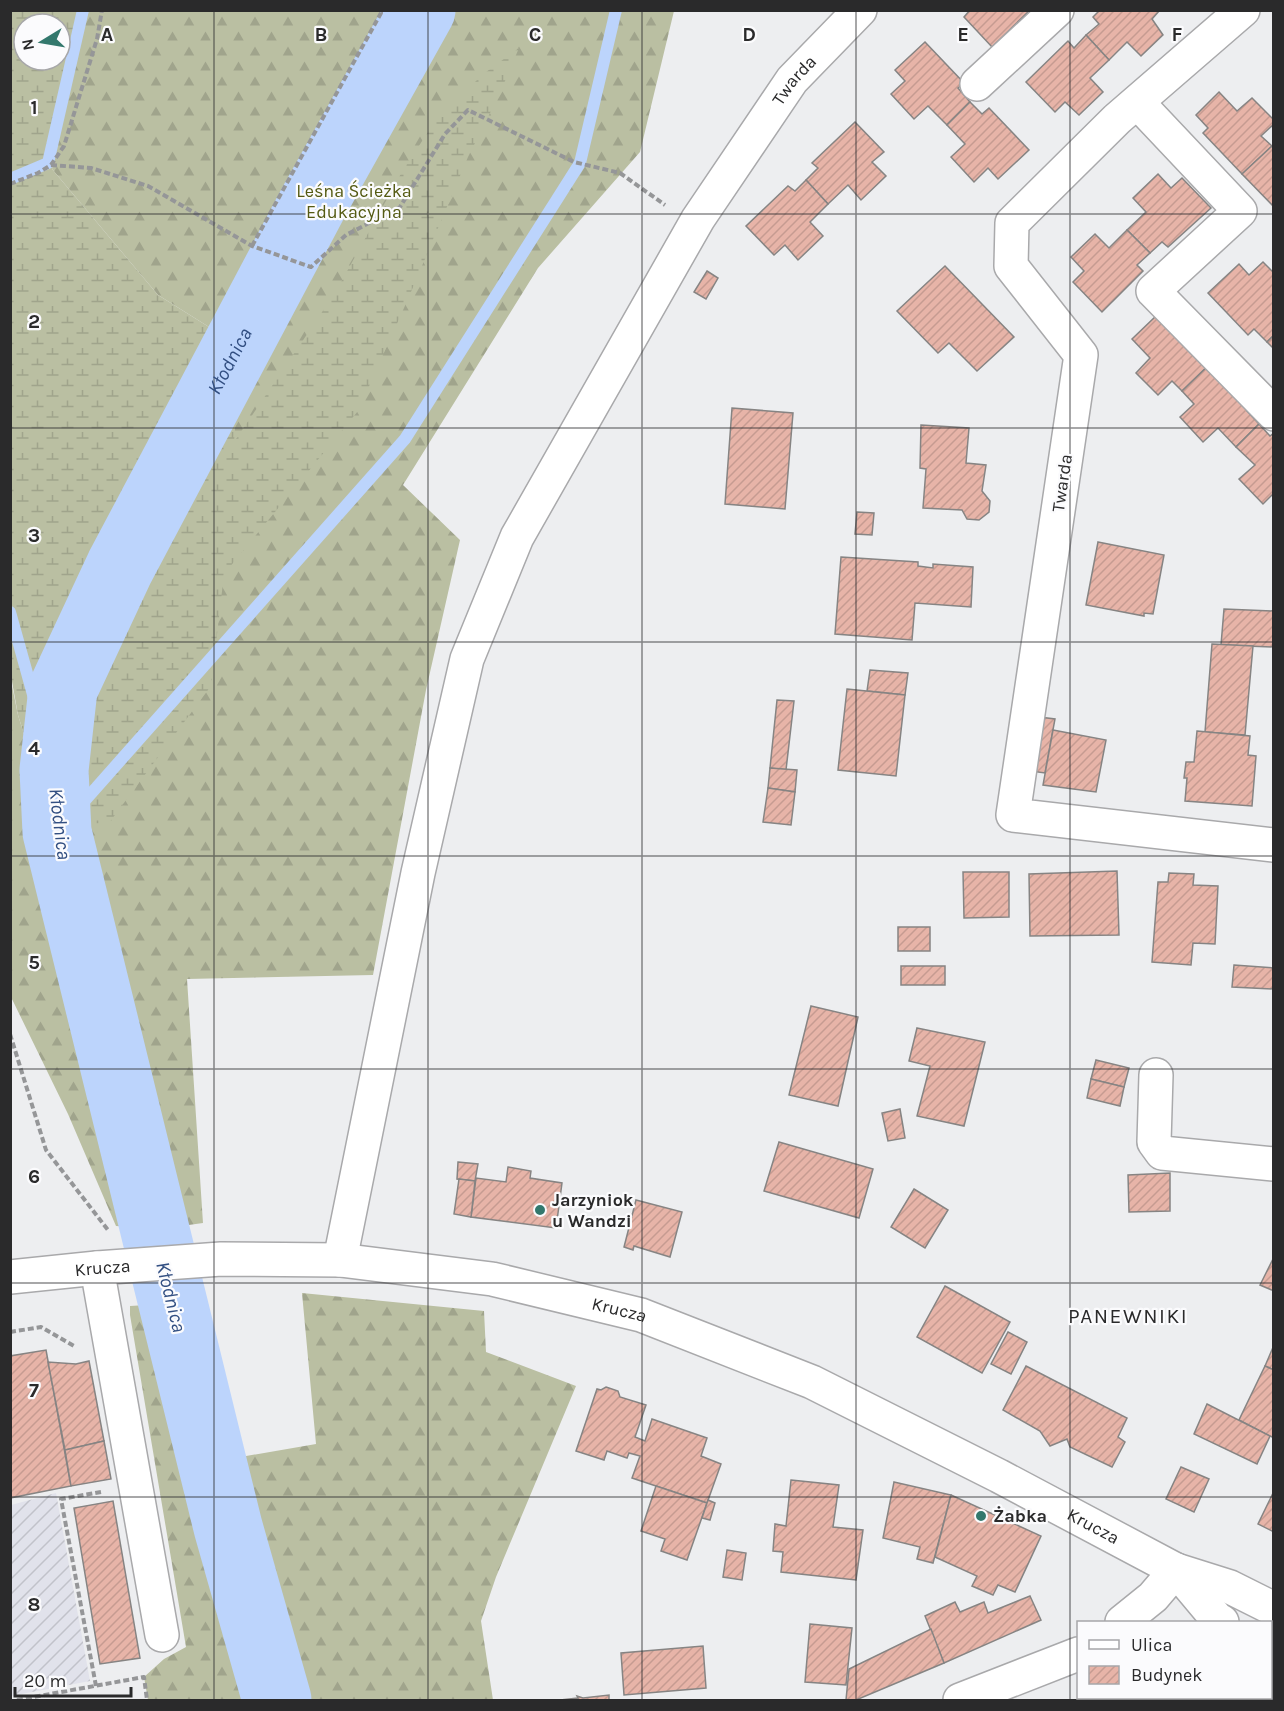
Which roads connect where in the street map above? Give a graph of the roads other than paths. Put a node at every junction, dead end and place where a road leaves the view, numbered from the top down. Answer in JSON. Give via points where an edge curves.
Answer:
{"nodes":[{"id":1,"x":860,"y":10,"type":"edge"},
{"id":2,"x":1057,"y":10,"type":"edge"},
{"id":3,"x":1236,"y":12,"type":"edge"},
{"id":4,"x":977,"y":84,"type":"dead end"},
{"id":5,"x":1138,"y":103,"type":"junction"},
{"id":6,"x":1274,"y":414,"type":"edge"},
{"id":7,"x":1274,"y":845,"type":"edge"},
{"id":8,"x":1156,"y":1075,"type":"dead end"},
{"id":9,"x":1274,"y":1164,"type":"edge"},
{"id":10,"x":340,"y":1260,"type":"junction"},
{"id":11,"x":110,"y":1267,"type":"junction"},
{"id":12,"x":10,"y":1277,"type":"edge"},
{"id":13,"x":1176,"y":1570,"type":"junction"},
{"id":14,"x":1270,"y":1605,"type":"edge"},
{"id":15,"x":1124,"y":1621,"type":"edge"},
{"id":16,"x":1220,"y":1621,"type":"edge"},
{"id":17,"x":162,"y":1635,"type":"dead end"},
{"id":18,"x":1077,"y":1654,"type":"edge"},
{"id":19,"x":960,"y":1701,"type":"edge"}],
"edges":[{"from":1,"to":10,"type":"street","name":"Twarda","via":[[792,80],[696,222],[517,537],[467,659],[418,873]]},
{"from":2,"to":4,"type":"street"},
{"from":3,"to":5,"type":"street","name":"Twarda"},
{"from":5,"to":6,"type":"street","via":[[1240,210],[1153,291]]},
{"from":5,"to":7,"type":"street","name":"Twarda","via":[[1012,224],[1011,266],[1081,355],[1013,815]]},
{"from":8,"to":9,"type":"street","via":[[1154,1142],[1162,1153]]},
{"from":10,"to":11,"type":"street","name":"Krucza","via":[[221,1259]]},
{"from":10,"to":13,"type":"street","name":"Krucza","via":[[492,1279],[641,1316],[812,1382]]},
{"from":11,"to":12,"type":"street","name":"Krucza"},
{"from":11,"to":17,"type":"street","via":[[112,1357]]},
{"from":13,"to":14,"type":"street","name":"Krucza"},
{"from":13,"to":15,"type":"street","via":[[1153,1597]]},
{"from":13,"to":16,"type":"street","name":"Krucza"},
{"from":18,"to":19,"type":"street"}]}
